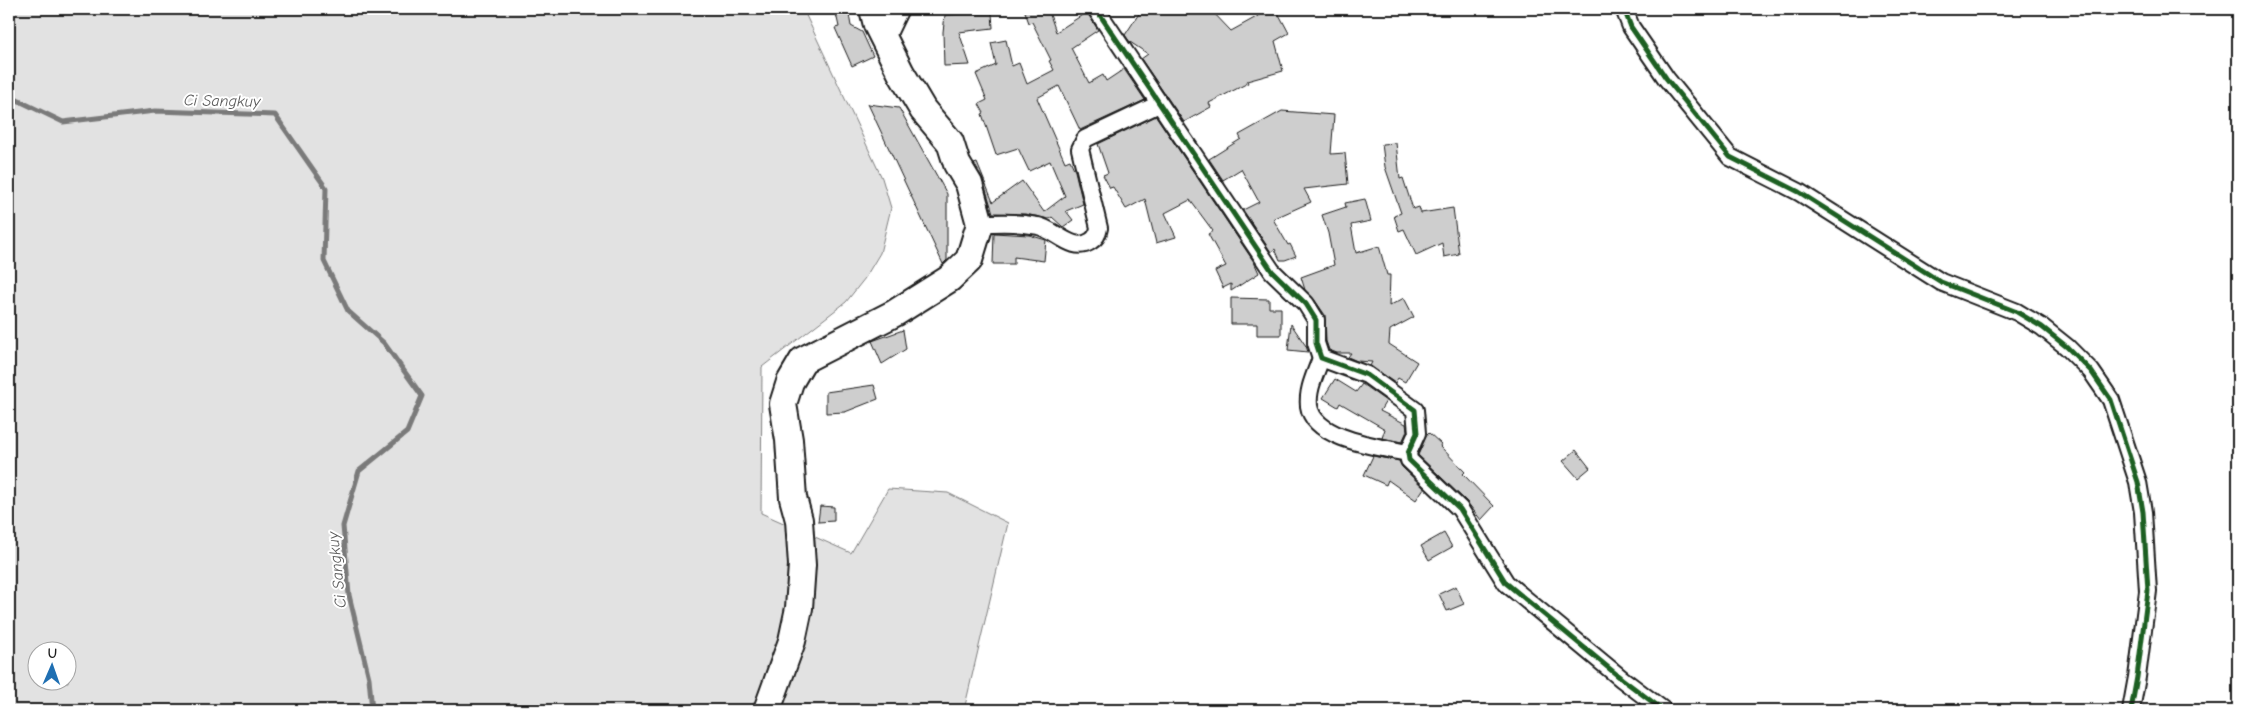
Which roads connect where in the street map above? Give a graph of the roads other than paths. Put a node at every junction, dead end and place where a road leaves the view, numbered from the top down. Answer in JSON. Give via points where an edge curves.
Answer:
{"nodes":[{"id":1,"x":873,"y":9,"type":"edge"},
{"id":2,"x":900,"y":9,"type":"edge"},
{"id":3,"x":1096,"y":9,"type":"edge"},
{"id":4,"x":1624,"y":9,"type":"edge"},
{"id":5,"x":884,"y":42,"type":"junction"},
{"id":6,"x":1159,"y":104,"type":"junction"},
{"id":7,"x":980,"y":224,"type":"junction"},
{"id":8,"x":1321,"y":358,"type":"junction"},
{"id":9,"x":1408,"y":453,"type":"junction"},
{"id":10,"x":767,"y":710,"type":"edge"},
{"id":11,"x":1663,"y":710,"type":"edge"},
{"id":12,"x":2130,"y":710,"type":"edge"}],
"edges":[{"from":1,"to":5,"type":"main road"},
{"from":2,"to":5,"type":"street"},
{"from":3,"to":6,"type":"street"},
{"from":4,"to":12,"type":"street","via":[[1631,27],[1666,78],[1730,157],[1799,192],[1941,282],[2017,312],[2049,332],[2091,371],[2112,400],[2138,482],[2148,591]]},
{"from":5,"to":7,"type":"main road","via":[[923,110],[950,142],[957,164],[969,184]]},
{"from":6,"to":7,"type":"street","via":[[1085,139],[1080,149],[1099,228],[1096,237],[1086,245],[1066,241],[1041,226],[1004,222]]},
{"from":6,"to":8,"type":"street","via":[[1272,271],[1306,304],[1316,320],[1316,343]]},
{"from":7,"to":10,"type":"main road","via":[[969,260],[949,279],[895,313],[803,360],[790,382],[783,404],[802,565],[792,642]]},
{"from":8,"to":9,"type":"street","via":[[1367,375],[1415,410],[1417,433]]},
{"from":8,"to":9,"type":"street","via":[[1309,392],[1313,419],[1329,431],[1355,441]]},
{"from":9,"to":11,"type":"street","via":[[1412,464],[1460,509],[1506,583]]}]}
